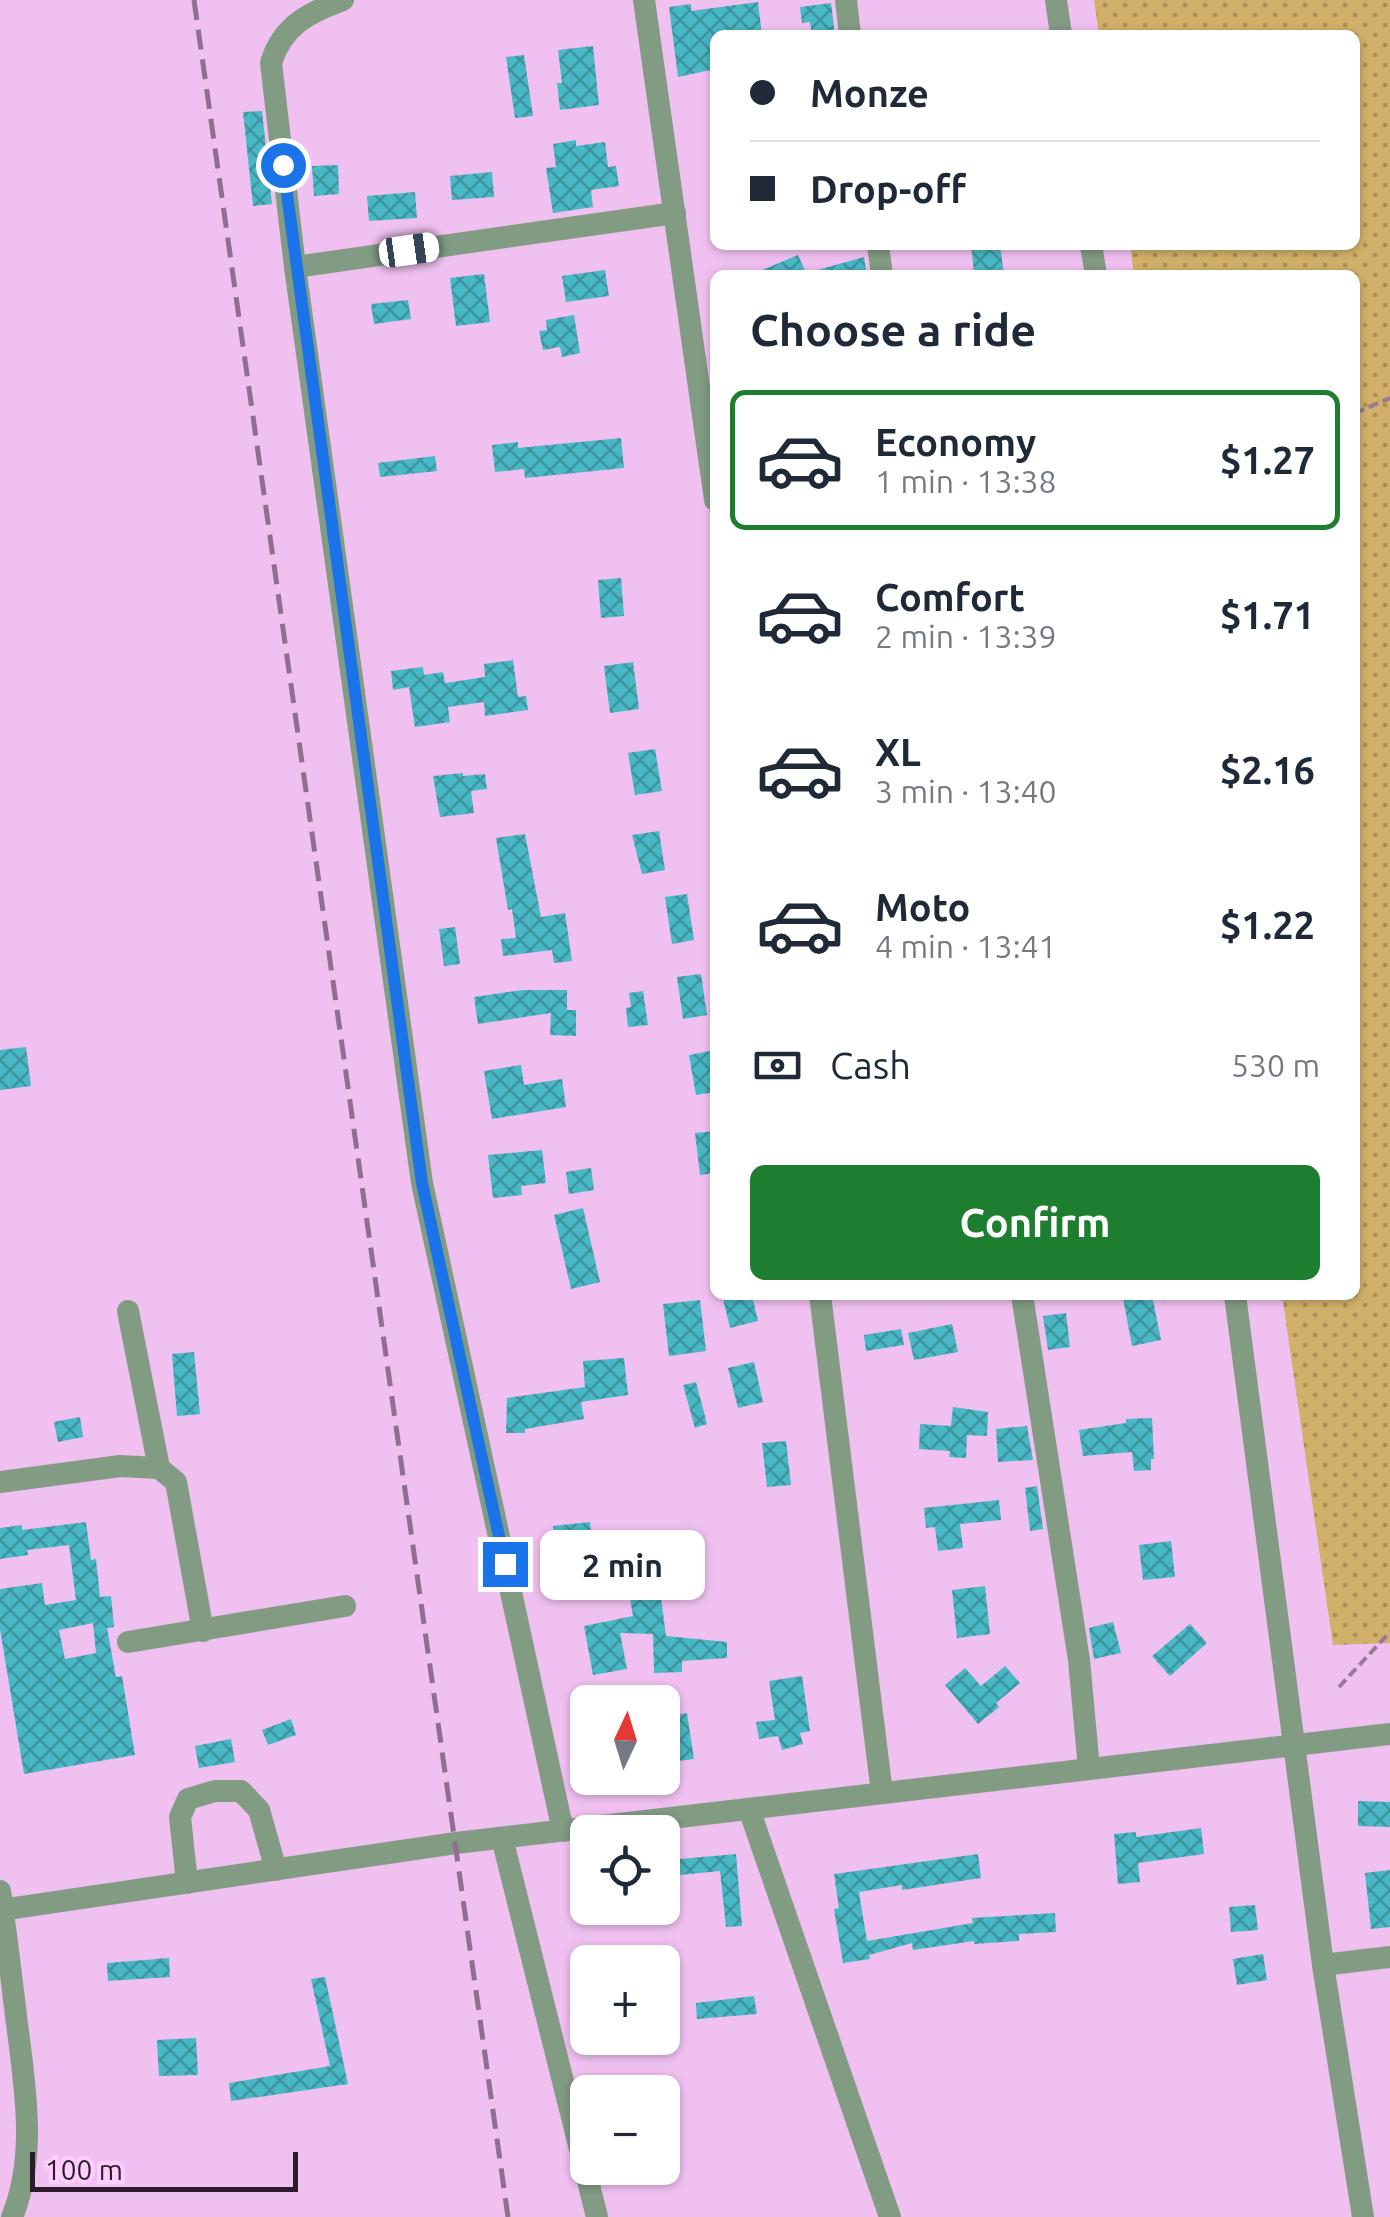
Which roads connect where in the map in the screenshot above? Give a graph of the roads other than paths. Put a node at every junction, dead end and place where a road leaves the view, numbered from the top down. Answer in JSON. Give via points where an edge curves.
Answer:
{"nodes":[{"id":1,"x":342,"y":0,"type":"edge"},
{"id":2,"x":644,"y":0,"type":"edge"},
{"id":3,"x":846,"y":0,"type":"edge"},
{"id":4,"x":1056,"y":0,"type":"edge"},
{"id":5,"x":849,"y":30,"type":"edge"},
{"id":6,"x":1060,"y":30,"type":"edge"},
{"id":7,"x":676,"y":213,"type":"junction"},
{"id":8,"x":294,"y":266,"type":"junction"},
{"id":9,"x":710,"y":463,"type":"edge"},
{"id":10,"x":821,"y":1300,"type":"edge"},
{"id":11,"x":1023,"y":1300,"type":"edge"},
{"id":12,"x":1236,"y":1300,"type":"edge"},
{"id":13,"x":128,"y":1311,"type":"dead end"},
{"id":14,"x":159,"y":1468,"type":"junction"},
{"id":15,"x":0,"y":1482,"type":"edge"},
{"id":16,"x":345,"y":1606,"type":"dead end"},
{"id":17,"x":202,"y":1631,"type":"junction"},
{"id":18,"x":128,"y":1642,"type":"dead end"},
{"id":19,"x":1390,"y":1734,"type":"edge"},
{"id":20,"x":1295,"y":1746,"type":"junction"},
{"id":21,"x":1089,"y":1769,"type":"junction"},
{"id":22,"x":882,"y":1793,"type":"junction"},
{"id":23,"x":749,"y":1809,"type":"junction"},
{"id":24,"x":562,"y":1831,"type":"junction"},
{"id":25,"x":502,"y":1838,"type":"junction"},
{"id":26,"x":276,"y":1870,"type":"junction"},
{"id":27,"x":187,"y":1883,"type":"junction"},
{"id":28,"x":1,"y":1904,"type":"edge"},
{"id":29,"x":1390,"y":1958,"type":"edge"},
{"id":30,"x":1323,"y":1966,"type":"junction"},
{"id":31,"x":10,"y":2206,"type":"edge"},
{"id":32,"x":597,"y":2217,"type":"edge"},
{"id":33,"x":890,"y":2217,"type":"edge"},
{"id":34,"x":1363,"y":2217,"type":"edge"}],
"edges":[{"from":1,"to":8,"type":"street","via":[[292,24],[271,63]]},
{"from":2,"to":7,"type":"street"},
{"from":3,"to":5,"type":"street"},
{"from":4,"to":6,"type":"street"},
{"from":7,"to":8,"type":"street"},
{"from":7,"to":9,"type":"street"},
{"from":8,"to":24,"type":"street","via":[[422,1183]]},
{"from":10,"to":22,"type":"street"},
{"from":11,"to":21,"type":"street","via":[[1079,1660]]},
{"from":12,"to":20,"type":"street"},
{"from":13,"to":14,"type":"street"},
{"from":14,"to":15,"type":"street","via":[[120,1466]]},
{"from":14,"to":17,"type":"street","via":[[176,1482]]},
{"from":16,"to":17,"type":"street"},
{"from":17,"to":18,"type":"street"},
{"from":19,"to":20,"type":"street"},
{"from":20,"to":21,"type":"street"},
{"from":20,"to":30,"type":"street"},
{"from":21,"to":22,"type":"street"},
{"from":22,"to":23,"type":"street"},
{"from":23,"to":24,"type":"street"},
{"from":23,"to":33,"type":"street"},
{"from":24,"to":25,"type":"street"},
{"from":25,"to":26,"type":"street"},
{"from":25,"to":32,"type":"street"},
{"from":26,"to":27,"type":"street"},
{"from":26,"to":27,"type":"street","via":[[259,1810],[242,1791],[214,1792],[188,1799],[180,1818]]},
{"from":27,"to":28,"type":"street"},
{"from":28,"to":31,"type":"street","via":[[26,2101],[26,2160]]},
{"from":29,"to":30,"type":"street"},
{"from":30,"to":34,"type":"street"}]}
